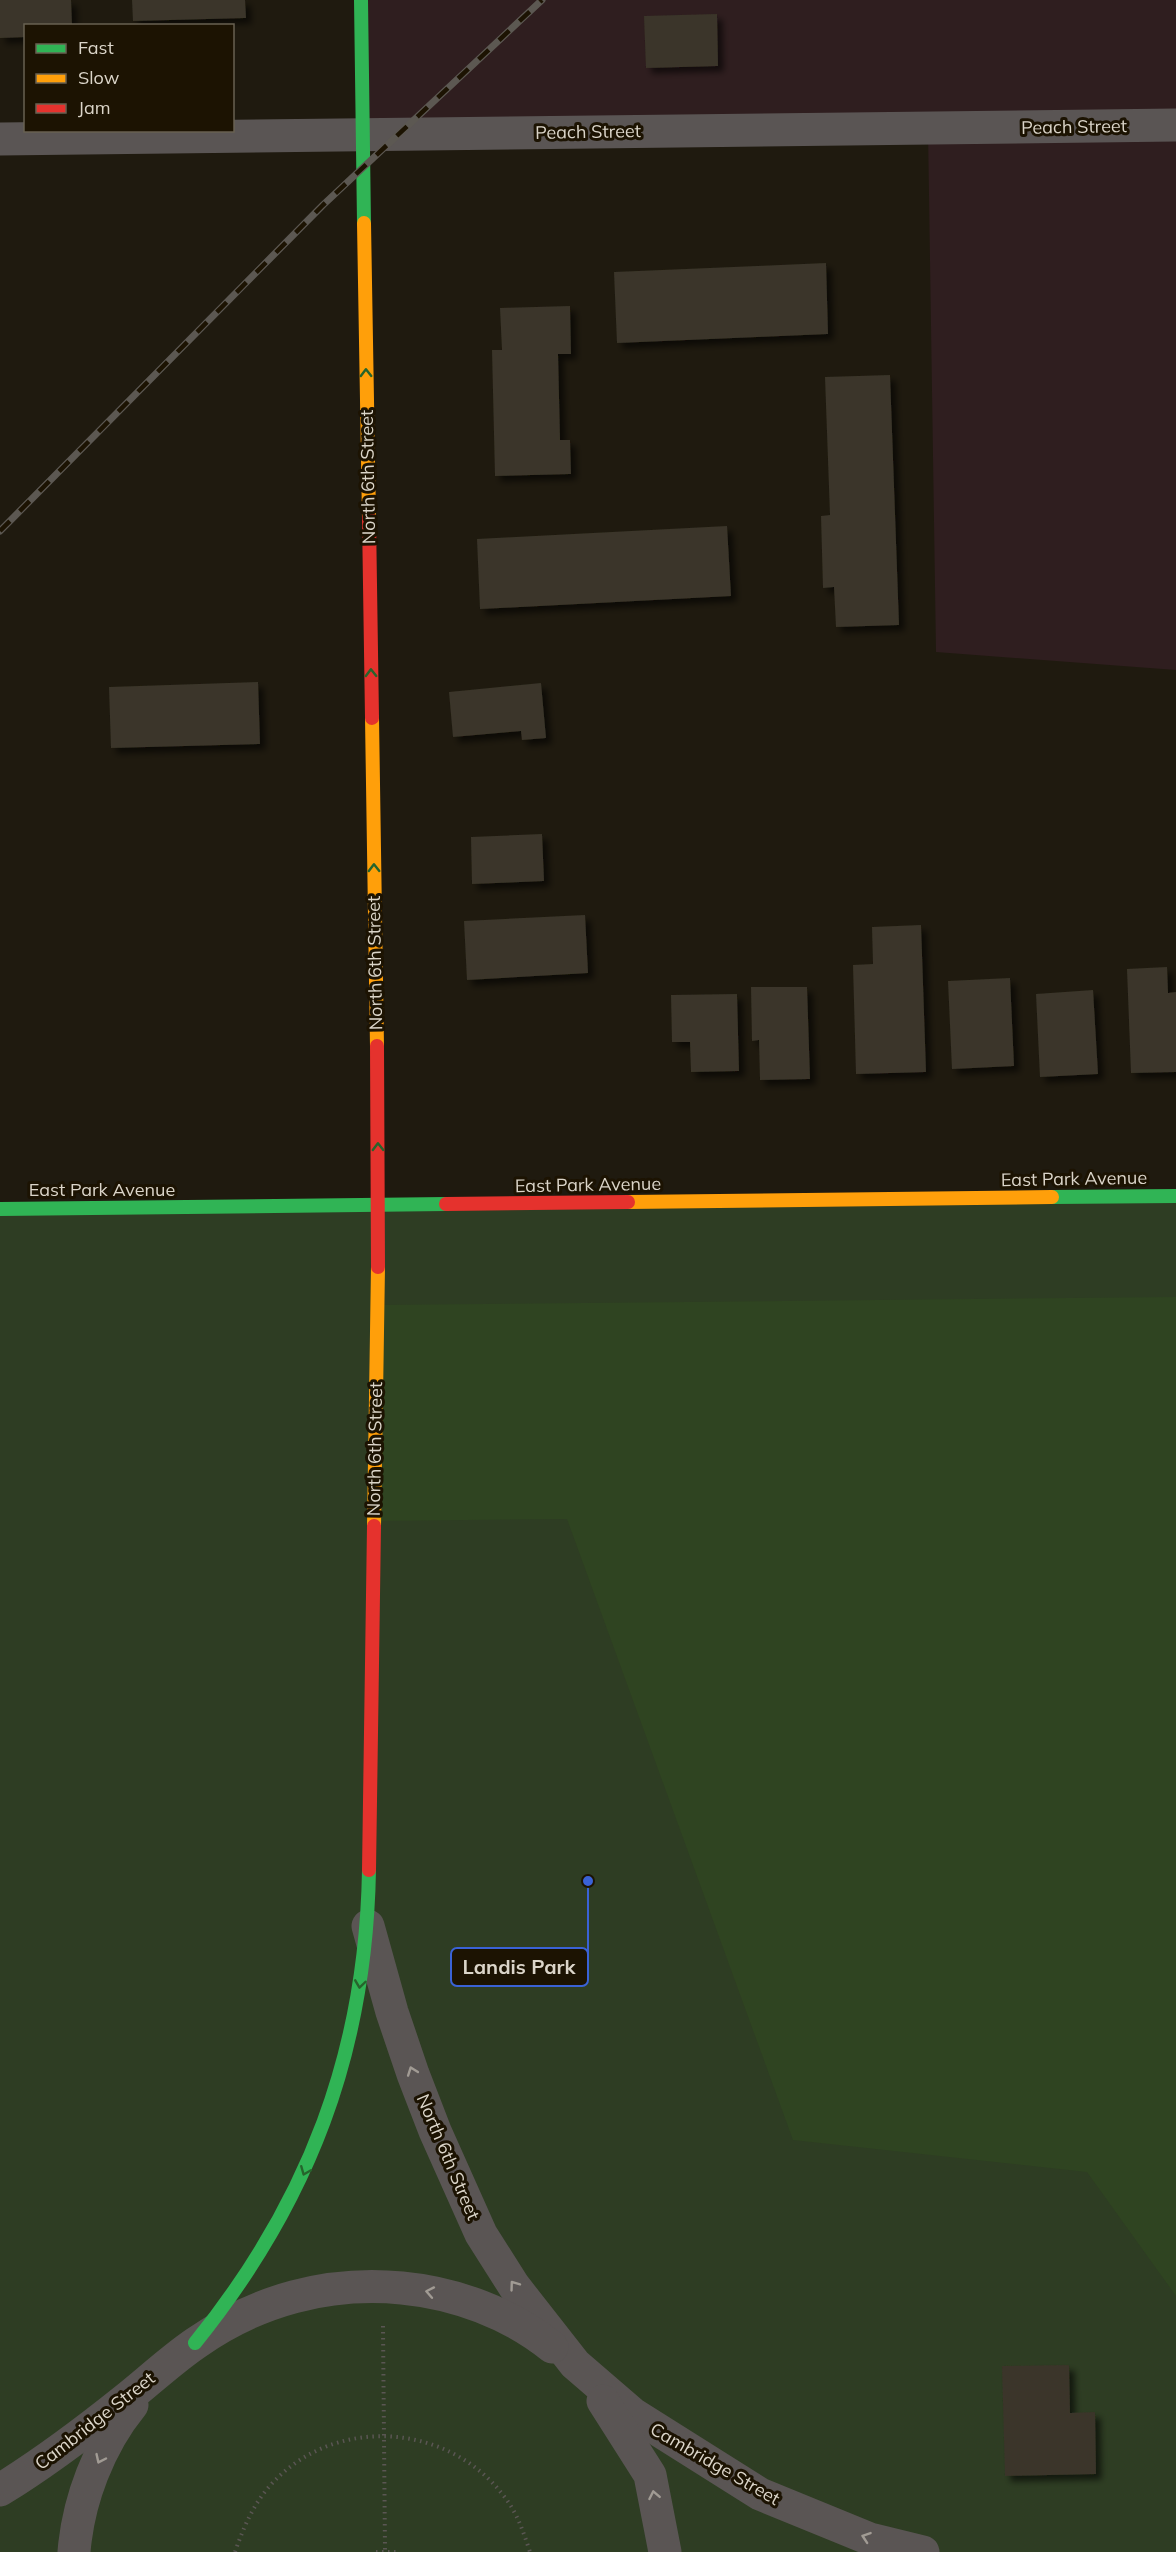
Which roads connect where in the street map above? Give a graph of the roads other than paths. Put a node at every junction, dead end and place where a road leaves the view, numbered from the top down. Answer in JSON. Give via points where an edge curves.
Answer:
{"nodes":[{"id":1,"x":361,"y":0,"type":"edge"},
{"id":2,"x":1176,"y":125,"type":"edge"},
{"id":3,"x":362,"y":135,"type":"junction"},
{"id":4,"x":0,"y":139,"type":"edge"},
{"id":5,"x":1176,"y":1196,"type":"edge"},
{"id":6,"x":379,"y":1206,"type":"junction"},
{"id":7,"x":0,"y":1209,"type":"edge"},
{"id":8,"x":368,"y":1926,"type":"junction"},
{"id":9,"x":191,"y":2346,"type":"junction"},
{"id":10,"x":581,"y":2370,"type":"junction"},
{"id":11,"x":0,"y":2490,"type":"edge"},
{"id":12,"x":74,"y":2552,"type":"edge"},
{"id":13,"x":665,"y":2552,"type":"edge"},
{"id":14,"x":923,"y":2552,"type":"edge"}],
"edges":[{"from":1,"to":3,"type":"street","name":"North 6th Street"},
{"from":2,"to":3,"type":"street","name":"Peach Street"},
{"from":3,"to":4,"type":"street","name":"Peach Street"},
{"from":6,"to":3,"type":"street","name":"North 6th Street","one_way":true},
{"from":5,"to":6,"type":"street","name":"East Park Avenue"},
{"from":6,"to":7,"type":"street","name":"East Park Avenue"},
{"from":6,"to":8,"type":"street","name":"North 6th Street"},
{"from":8,"to":9,"type":"street","name":"North 6th Street","one_way":true,"via":[[356,2010],[308,2165],[269,2244],[226,2307]]},
{"from":10,"to":8,"type":"street","name":"North 6th Street","one_way":true,"via":[[514,2286],[481,2234],[413,2074]]},
{"from":10,"to":9,"type":"street","name":"Cambridge Street","one_way":true,"via":[[525,2328],[491,2310],[438,2294],[382,2286],[328,2289],[288,2297],[240,2316]]},
{"from":9,"to":11,"type":"street","name":"Cambridge Street","via":[[84,2432]]},
{"from":9,"to":12,"type":"street","name":"North 6th Street","one_way":true,"via":[[145,2390],[112,2435],[83,2502]]},
{"from":13,"to":10,"type":"street","name":"North 6th Street","one_way":true,"via":[[650,2475]]},
{"from":14,"to":10,"type":"street","name":"Cambridge Street","one_way":true,"via":[[870,2539],[760,2494],[633,2414]]}]}
